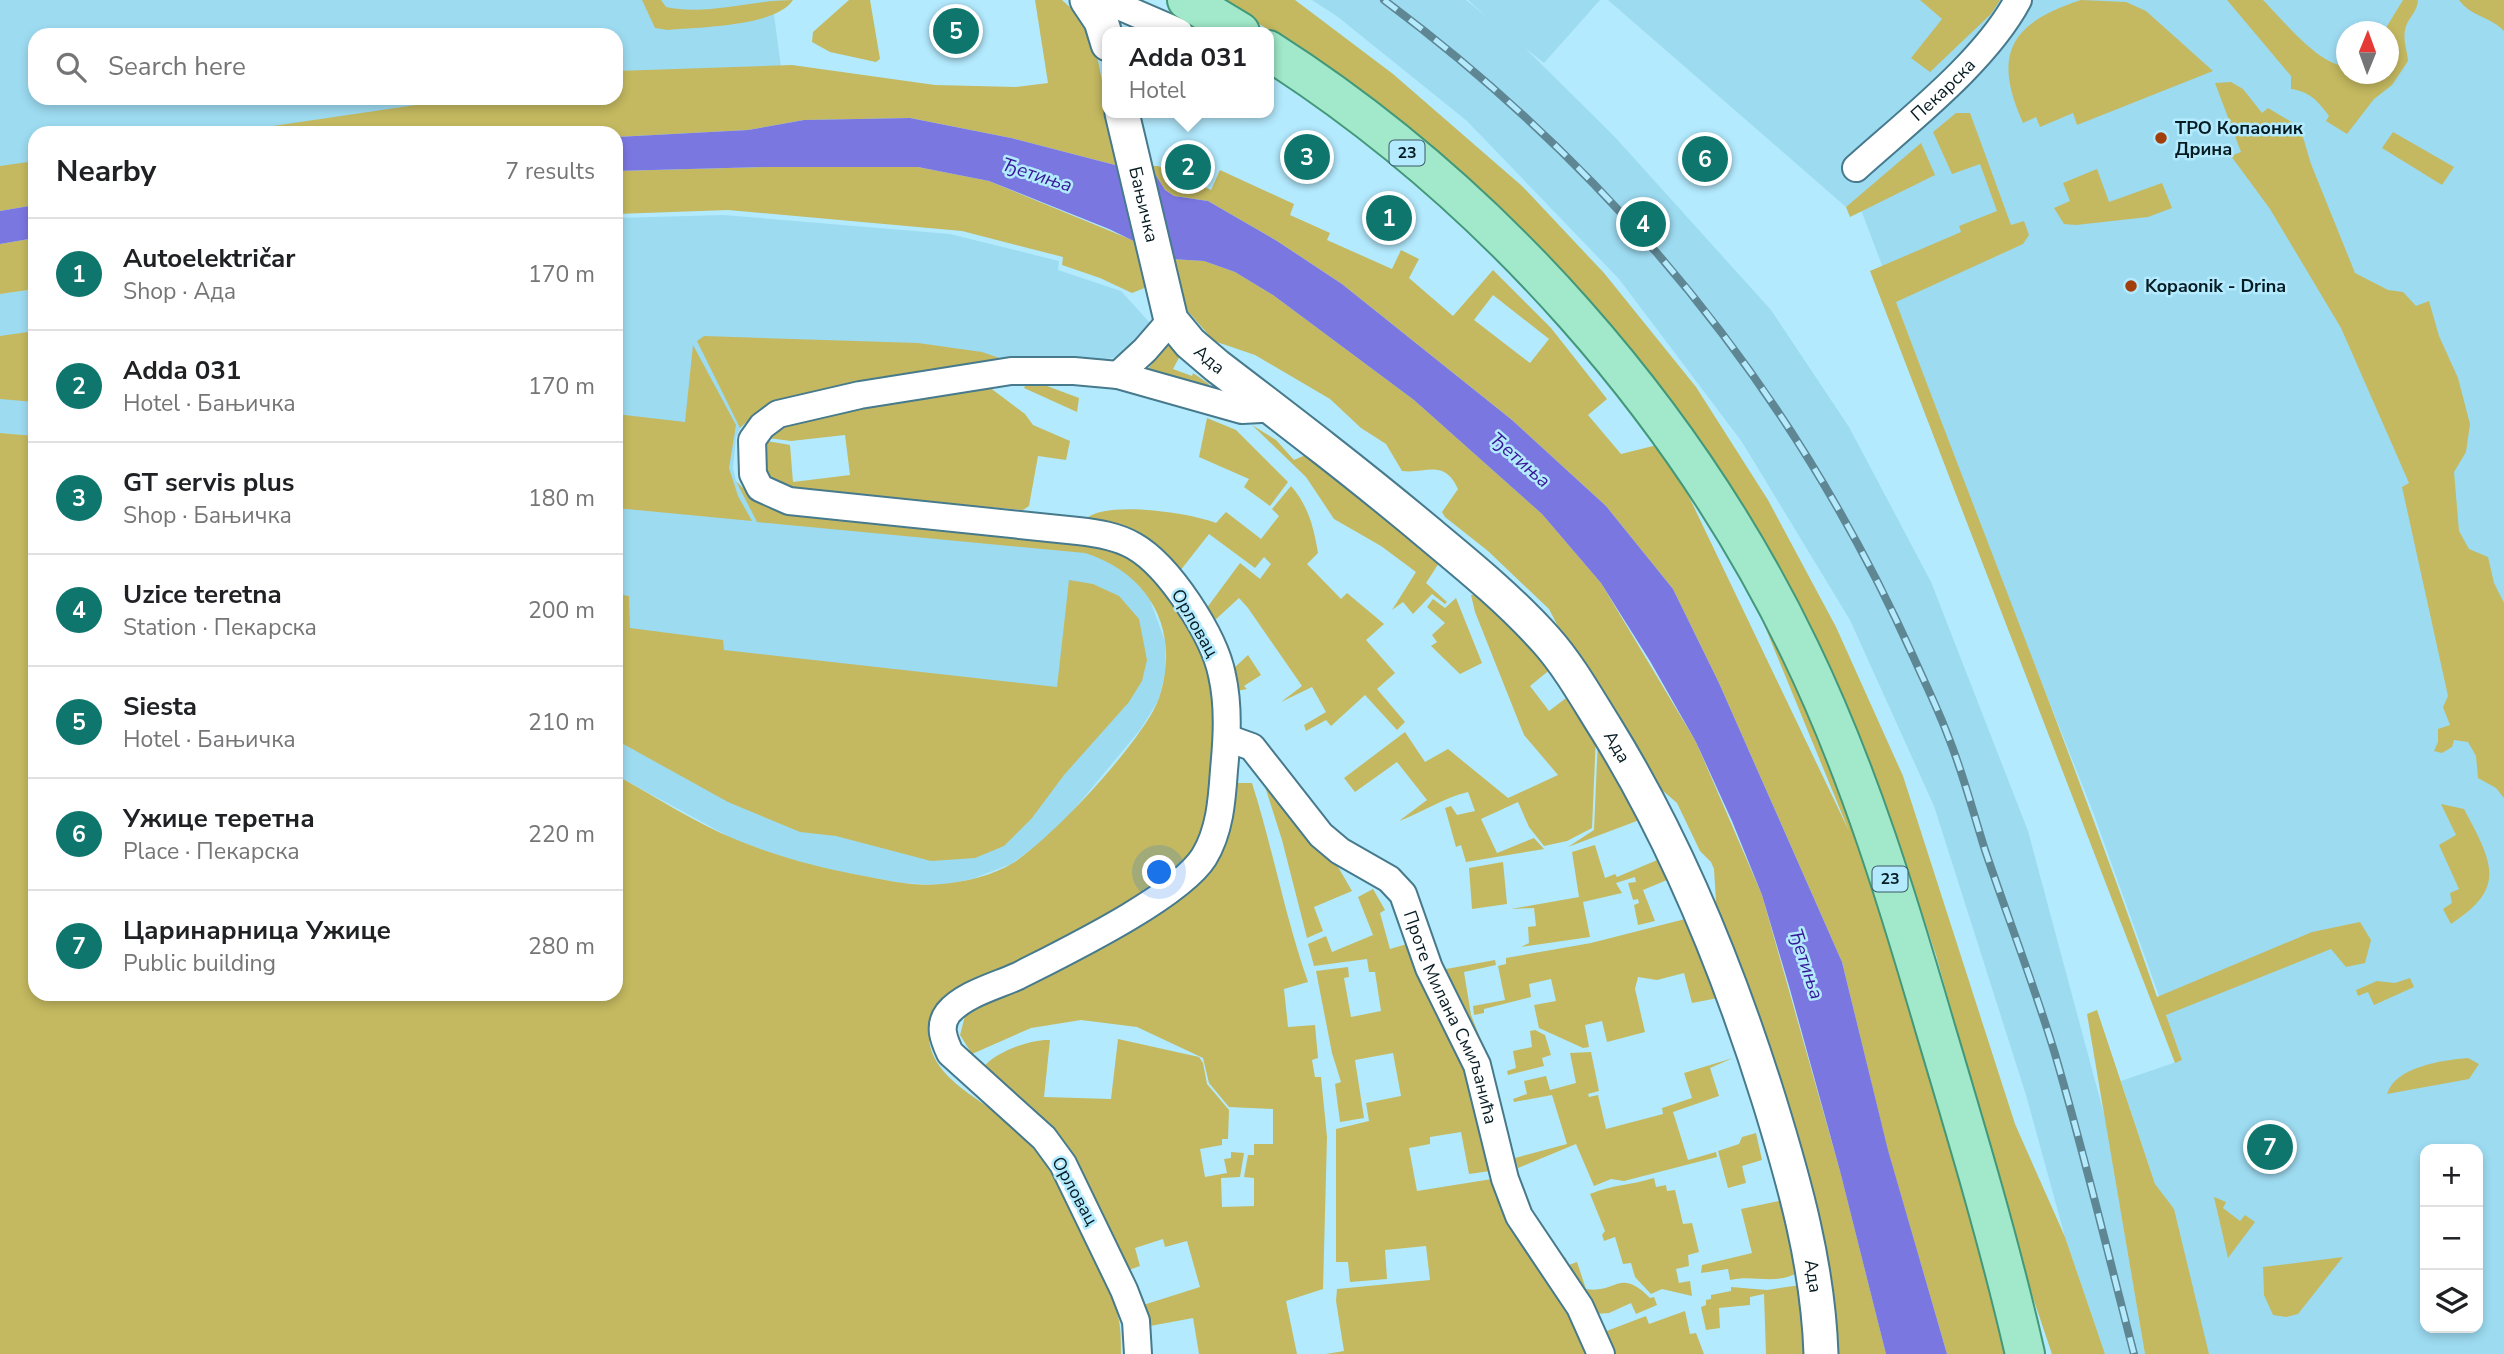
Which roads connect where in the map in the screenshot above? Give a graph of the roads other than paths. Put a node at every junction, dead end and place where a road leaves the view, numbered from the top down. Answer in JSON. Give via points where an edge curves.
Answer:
{"nodes":[{"id":1,"x":1094,"y":0,"type":"edge"},
{"id":2,"x":1187,"y":0,"type":"edge"},
{"id":3,"x":2018,"y":0,"type":"edge"},
{"id":4,"x":1103,"y":27,"type":"edge"},
{"id":5,"x":1166,"y":27,"type":"edge"},
{"id":6,"x":1221,"y":27,"type":"edge"},
{"id":7,"x":1274,"y":54,"type":"edge"},
{"id":8,"x":1123,"y":118,"type":"edge"},
{"id":9,"x":1856,"y":168,"type":"dead end"},
{"id":10,"x":1168,"y":308,"type":"junction"},
{"id":11,"x":1118,"y":375,"type":"junction"},
{"id":12,"x":1268,"y":405,"type":"junction"},
{"id":13,"x":1227,"y":738,"type":"junction"},
{"id":14,"x":1138,"y":1354,"type":"edge"},
{"id":15,"x":1601,"y":1354,"type":"edge"},
{"id":16,"x":1821,"y":1354,"type":"edge"},
{"id":17,"x":2025,"y":1354,"type":"edge"}],
"edges":[{"from":1,"to":4,"type":"street"},
{"from":1,"to":5,"type":"street"},
{"from":2,"to":6,"type":"main road"},
{"from":3,"to":9,"type":"street","name":"Пекарска","via":[[2007,22],[1973,61]]},
{"from":7,"to":17,"type":"main road","number":"23","via":[[1420,163],[1576,314],[1673,438],[1758,571],[1799,648],[1874,828],[1968,1140]]},
{"from":8,"to":10,"type":"street","name":"Бањичка"},
{"from":10,"to":11,"type":"street","via":[[1145,351]]},
{"from":10,"to":12,"type":"street","name":"Ада","via":[[1190,343]]},
{"from":11,"to":12,"type":"street","name":"Орловац","via":[[1242,410]]},
{"from":11,"to":13,"type":"street","name":"Орловац","via":[[1012,371],[860,395],[778,414],[752,440],[753,474],[760,488],[789,501],[1078,531],[1134,546],[1174,586],[1215,653],[1222,674]]},
{"from":12,"to":16,"type":"street","name":"Ада","via":[[1506,597],[1549,643],[1631,769],[1678,862],[1754,1053],[1812,1258]]},
{"from":13,"to":14,"type":"street","name":"Орловац","via":[[1222,809],[1204,857],[1188,876],[1143,907],[965,1000],[948,1013],[942,1026],[950,1053],[1044,1138],[1063,1164],[1124,1290],[1136,1321]]},
{"from":13,"to":15,"type":"street","name":"Проте Милана Смиљанића","via":[[1252,747],[1321,835],[1389,879],[1403,894],[1429,968],[1477,1065],[1505,1179],[1519,1216],[1580,1307]]}]}
